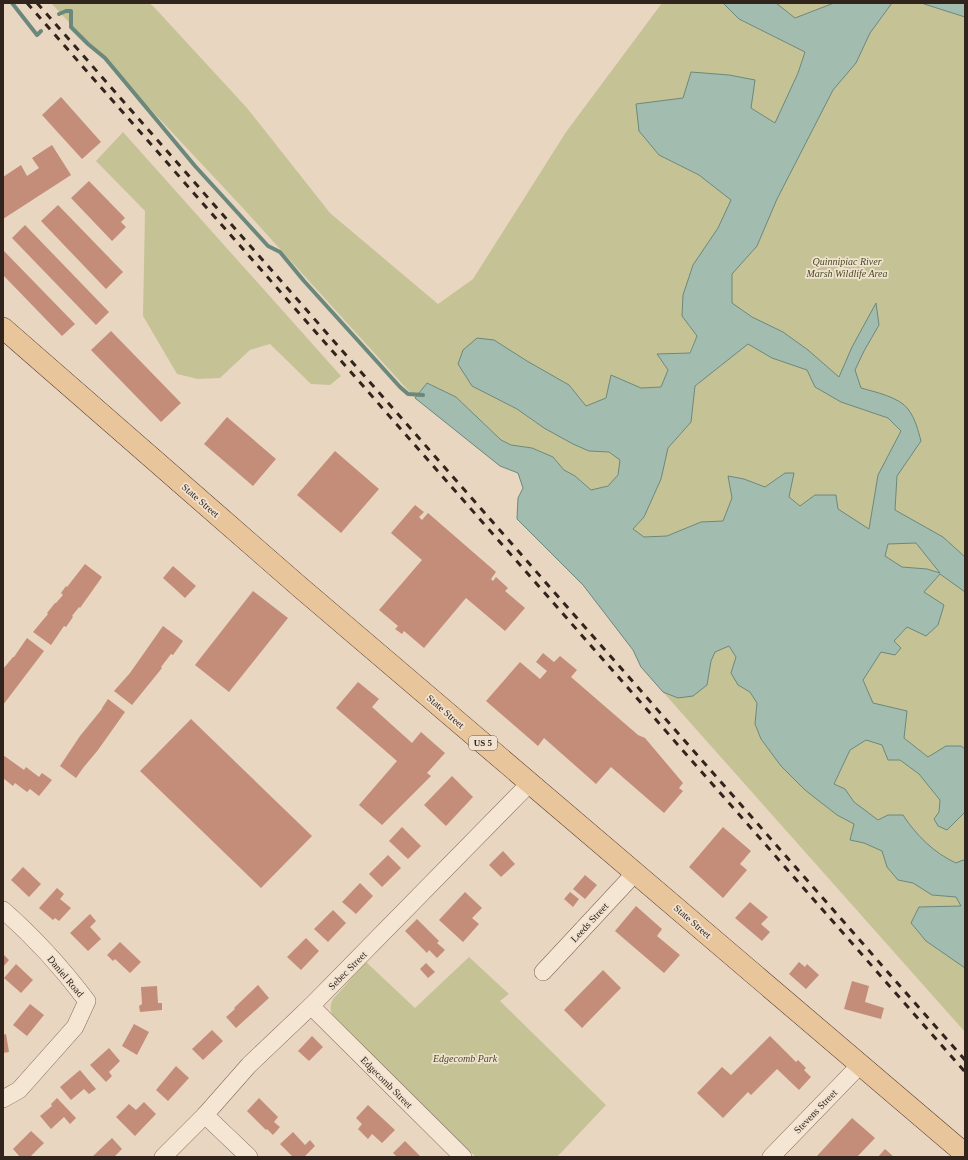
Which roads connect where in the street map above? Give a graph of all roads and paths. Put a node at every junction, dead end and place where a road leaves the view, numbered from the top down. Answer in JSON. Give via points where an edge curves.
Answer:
{"nodes":[{"id":1,"x":3,"y":328,"type":"edge"},
{"id":2,"x":530,"y":783,"type":"junction"},
{"id":3,"x":636,"y":872,"type":"junction"},
{"id":4,"x":3,"y":910,"type":"edge"},
{"id":5,"x":543,"y":972,"type":"dead end"},
{"id":6,"x":311,"y":1006,"type":"junction"},
{"id":7,"x":860,"y":1065,"type":"junction"},
{"id":8,"x":3,"y":1099,"type":"edge"},
{"id":9,"x":205,"y":1115,"type":"junction"},
{"id":10,"x":965,"y":1154,"type":"edge"},
{"id":11,"x":163,"y":1157,"type":"edge"},
{"id":12,"x":249,"y":1157,"type":"edge"},
{"id":13,"x":463,"y":1157,"type":"edge"},
{"id":14,"x":771,"y":1157,"type":"edge"}],
"edges":[{"from":1,"to":2,"type":"main road","name":"State Street","number":"US 5","via":[[301,588]]},
{"from":2,"to":3,"type":"main road","name":"State Street","number":"US 5"},
{"from":2,"to":6,"type":"street","name":"Sebec Street"},
{"from":3,"to":5,"type":"street","name":"Leeds Street"},
{"from":3,"to":7,"type":"main road","name":"State Street","number":"US 5"},
{"from":4,"to":8,"type":"street","name":"Daniel Road","via":[[66,973],[86,1001],[76,1027],[19,1090]]},
{"from":6,"to":9,"type":"street","name":"Sebec Street","via":[[250,1065]]},
{"from":6,"to":13,"type":"street","name":"Edgecomb Street"},
{"from":7,"to":10,"type":"main road","name":"State Street","number":"US 5"},
{"from":7,"to":14,"type":"street","name":"Stevens Street"},
{"from":9,"to":11,"type":"street","name":"Sebec Street"},
{"from":9,"to":12,"type":"street"}]}
